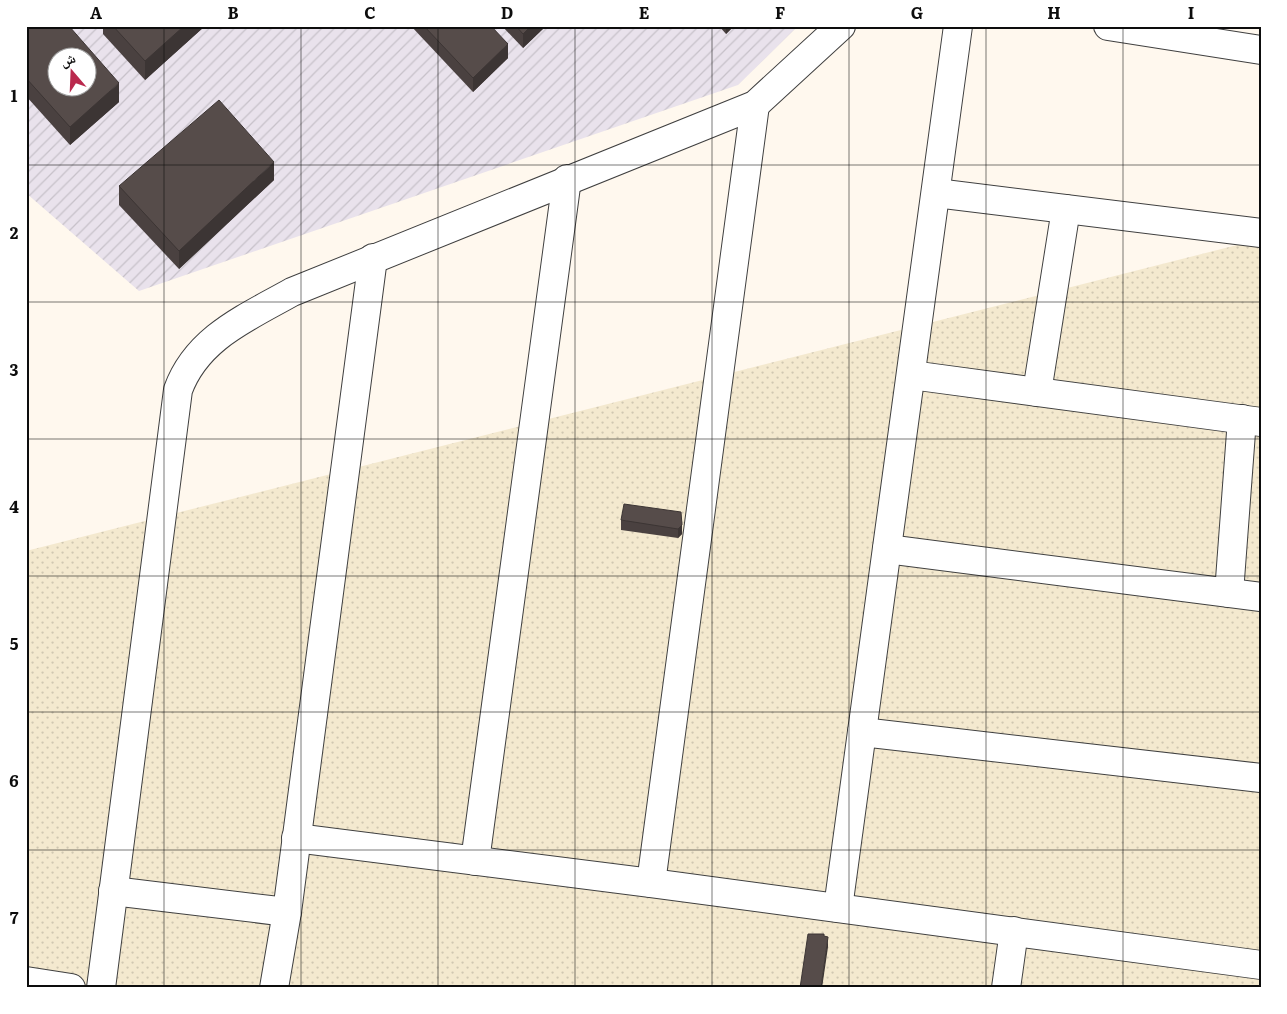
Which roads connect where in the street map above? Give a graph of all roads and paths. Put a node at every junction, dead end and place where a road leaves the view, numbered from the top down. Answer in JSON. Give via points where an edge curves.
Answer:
{"nodes":[{"id":1,"x":841,"y":26,"type":"edge"},
{"id":2,"x":958,"y":26,"type":"edge"},
{"id":3,"x":1108,"y":26,"type":"edge"},
{"id":4,"x":1261,"y":50,"type":"edge"},
{"id":5,"x":755,"y":105,"type":"junction"},
{"id":6,"x":567,"y":179,"type":"junction"},
{"id":7,"x":936,"y":193,"type":"junction"},
{"id":8,"x":1066,"y":209,"type":"junction"},
{"id":9,"x":1261,"y":233,"type":"edge"},
{"id":10,"x":374,"y":258,"type":"junction"},
{"id":11,"x":911,"y":375,"type":"junction"},
{"id":12,"x":1037,"y":392,"type":"junction"},
{"id":13,"x":1251,"y":420,"type":"edge"},
{"id":14,"x":887,"y":549,"type":"junction"},
{"id":15,"x":1229,"y":593,"type":"junction"},
{"id":16,"x":1261,"y":597,"type":"edge"},
{"id":17,"x":862,"y":732,"type":"junction"},
{"id":18,"x":1261,"y":778,"type":"edge"},
{"id":19,"x":296,"y":838,"type":"junction"},
{"id":20,"x":475,"y":861,"type":"junction"},
{"id":21,"x":651,"y":883,"type":"junction"},
{"id":22,"x":113,"y":891,"type":"junction"},
{"id":23,"x":838,"y":908,"type":"junction"},
{"id":24,"x":286,"y":912,"type":"junction"},
{"id":25,"x":1014,"y":932,"type":"junction"},
{"id":26,"x":1261,"y":965,"type":"edge"},
{"id":27,"x":26,"y":981,"type":"edge"},
{"id":28,"x":72,"y":988,"type":"edge"},
{"id":29,"x":101,"y":988,"type":"edge"},
{"id":30,"x":274,"y":988,"type":"edge"},
{"id":31,"x":1006,"y":988,"type":"edge"}],
"edges":[{"from":1,"to":5,"type":"street"},
{"from":2,"to":7,"type":"street"},
{"from":3,"to":4,"type":"street"},
{"from":5,"to":6,"type":"street"},
{"from":5,"to":21,"type":"street"},
{"from":6,"to":10,"type":"street"},
{"from":6,"to":20,"type":"street"},
{"from":7,"to":8,"type":"street"},
{"from":7,"to":11,"type":"street"},
{"from":8,"to":9,"type":"street"},
{"from":8,"to":12,"type":"street"},
{"from":10,"to":19,"type":"street"},
{"from":10,"to":22,"type":"street","via":[[292,292],[248,317],[211,341],[185,371],[178,390]]},
{"from":11,"to":12,"type":"street"},
{"from":11,"to":14,"type":"street"},
{"from":12,"to":13,"type":"street"},
{"from":13,"to":15,"type":"street"},
{"from":14,"to":15,"type":"street"},
{"from":14,"to":17,"type":"street"},
{"from":15,"to":16,"type":"street"},
{"from":17,"to":18,"type":"street"},
{"from":17,"to":23,"type":"street"},
{"from":19,"to":20,"type":"street"},
{"from":19,"to":24,"type":"street"},
{"from":20,"to":21,"type":"street"},
{"from":21,"to":23,"type":"street"},
{"from":22,"to":24,"type":"street"},
{"from":22,"to":29,"type":"street"},
{"from":23,"to":25,"type":"street"},
{"from":24,"to":30,"type":"street"},
{"from":25,"to":26,"type":"street"},
{"from":25,"to":31,"type":"street"},
{"from":27,"to":28,"type":"street"}]}
